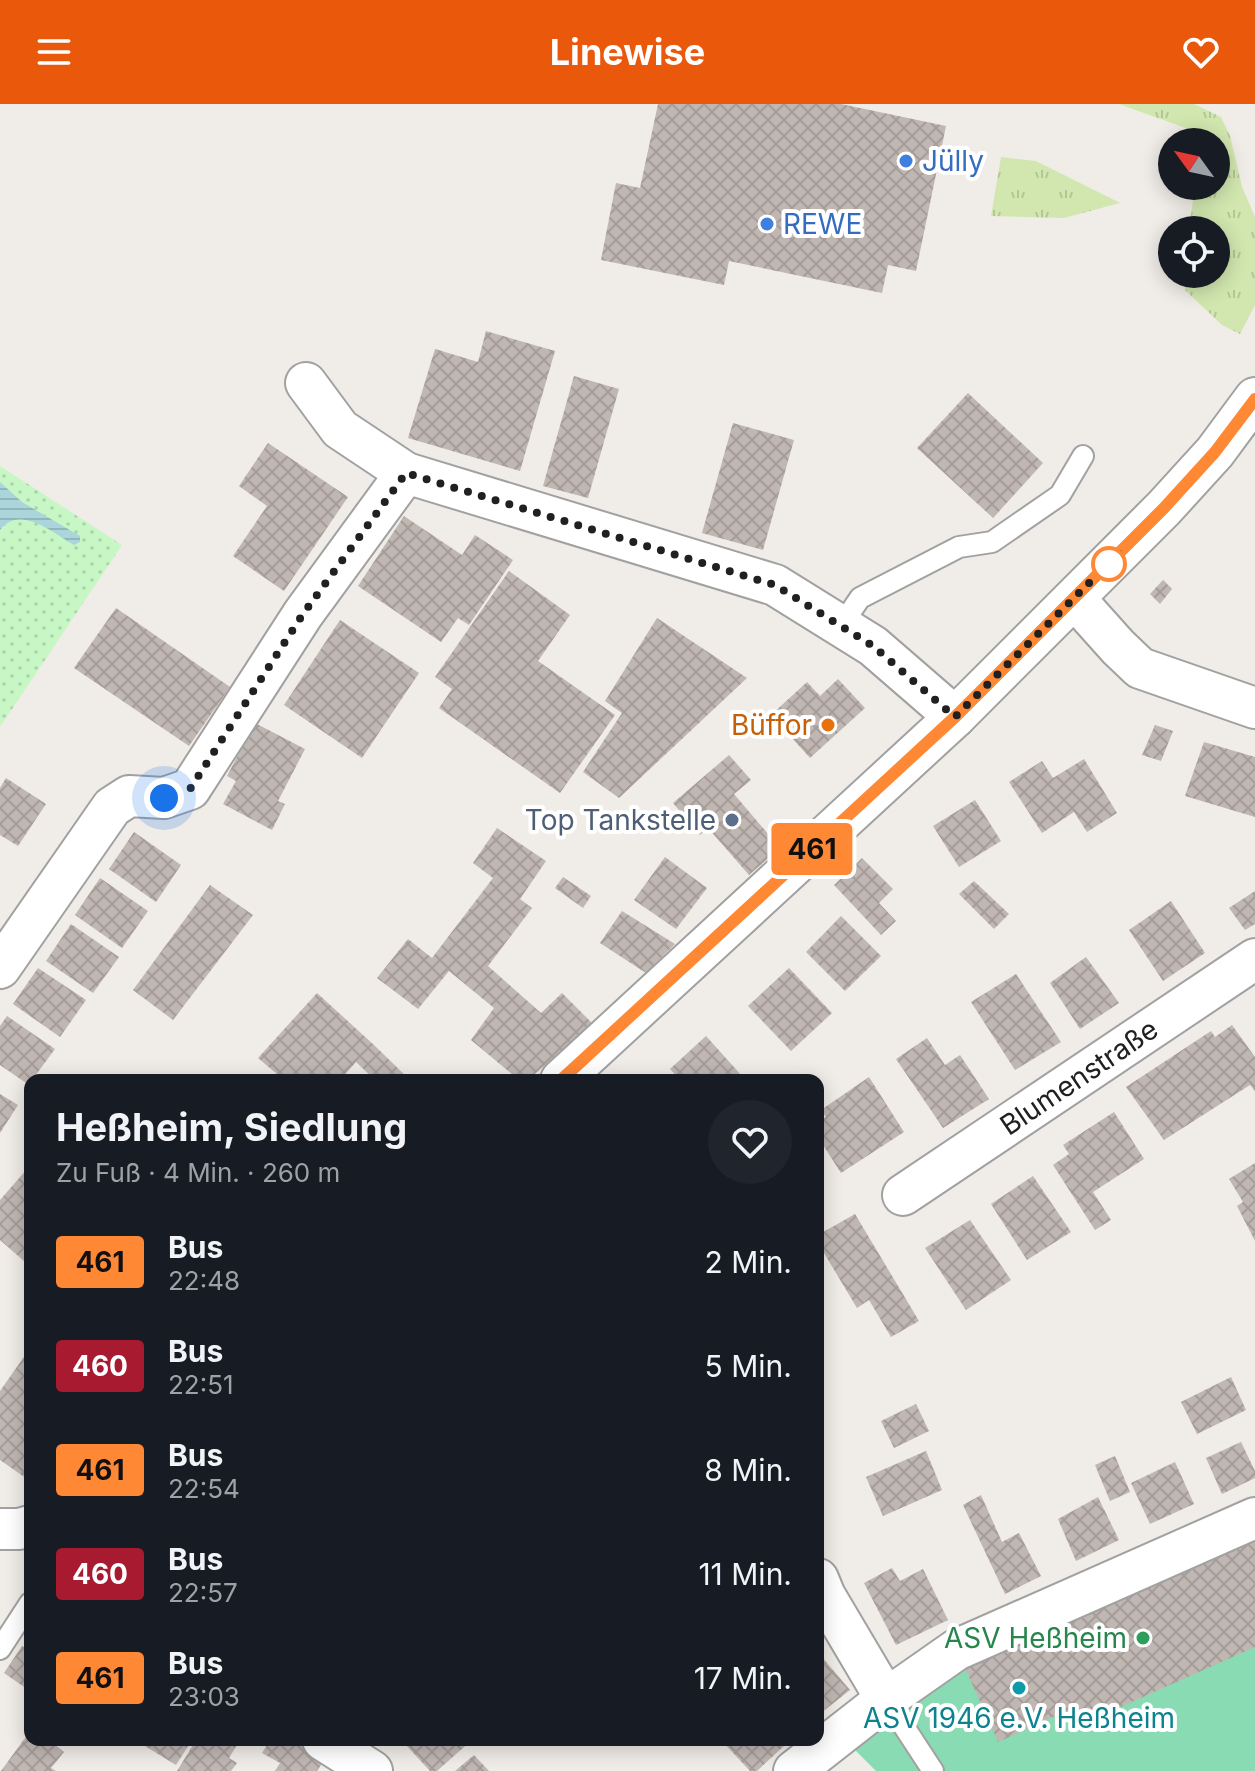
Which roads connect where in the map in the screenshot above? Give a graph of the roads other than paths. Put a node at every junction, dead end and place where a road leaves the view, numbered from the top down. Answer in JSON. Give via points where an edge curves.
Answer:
{"nodes":[{"id":1,"x":306,"y":383,"type":"dead end"},
{"id":2,"x":1255,"y":398,"type":"edge"},
{"id":3,"x":1083,"y":456,"type":"dead end"},
{"id":4,"x":406,"y":473,"type":"junction"},
{"id":5,"x":1075,"y":599,"type":"junction"},
{"id":6,"x":841,"y":626,"type":"junction"},
{"id":7,"x":1255,"y":708,"type":"edge"},
{"id":8,"x":955,"y":717,"type":"junction"},
{"id":9,"x":1255,"y":959,"type":"edge"},
{"id":10,"x":0,"y":968,"type":"edge"},
{"id":11,"x":568,"y":1074,"type":"edge"},
{"id":12,"x":903,"y":1195,"type":"dead end"},
{"id":13,"x":1255,"y":1518,"type":"edge"},
{"id":14,"x":824,"y":1594,"type":"edge"},
{"id":15,"x":24,"y":1612,"type":"edge"},
{"id":16,"x":0,"y":1649,"type":"edge"},
{"id":17,"x":886,"y":1699,"type":"junction"},
{"id":18,"x":332,"y":1746,"type":"edge"},
{"id":19,"x":372,"y":1771,"type":"edge"},
{"id":20,"x":794,"y":1771,"type":"edge"},
{"id":21,"x":933,"y":1771,"type":"edge"}],
"edges":[{"from":1,"to":4,"type":"street","via":[[340,429]]},
{"from":2,"to":5,"type":"street","via":[[1215,452]]},
{"from":3,"to":6,"type":"lane","via":[[1060,495],[992,542],[959,547],[860,598]]},
{"from":4,"to":6,"type":"street","via":[[775,585]]},
{"from":4,"to":10,"type":"street","via":[[303,614],[190,789],[164,798],[129,796],[112,807]]},
{"from":5,"to":7,"type":"street","via":[[1140,668]]},
{"from":5,"to":8,"type":"street"},
{"from":6,"to":8,"type":"street","via":[[873,646]]},
{"from":8,"to":11,"type":"street"},
{"from":9,"to":12,"type":"street","name":"Blumenstraße"},
{"from":13,"to":17,"type":"street","via":[[956,1650]]},
{"from":14,"to":17,"type":"street"},
{"from":15,"to":16,"type":"lane"},
{"from":17,"to":20,"type":"street"},
{"from":17,"to":21,"type":"lane"},
{"from":18,"to":19,"type":"street"}]}
